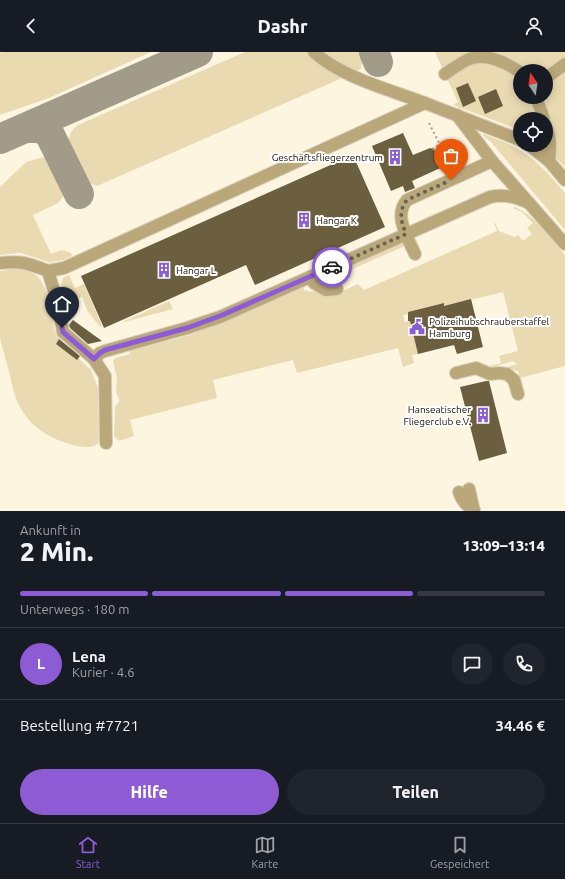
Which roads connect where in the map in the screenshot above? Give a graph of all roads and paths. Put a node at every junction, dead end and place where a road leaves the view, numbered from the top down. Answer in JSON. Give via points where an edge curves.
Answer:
{"nodes":[{"id":1,"x":314,"y":52,"type":"edge"},
{"id":2,"x":565,"y":64,"type":"edge"},
{"id":3,"x":513,"y":68,"type":"edge"},
{"id":4,"x":553,"y":73,"type":"edge"},
{"id":5,"x":445,"y":74,"type":"dead end"},
{"id":6,"x":425,"y":103,"type":"junction"},
{"id":7,"x":457,"y":115,"type":"junction"},
{"id":8,"x":429,"y":123,"type":"dead end"},
{"id":9,"x":513,"y":137,"type":"edge"},
{"id":10,"x":440,"y":145,"type":"junction"},
{"id":11,"x":432,"y":149,"type":"dead end"},
{"id":12,"x":538,"y":152,"type":"edge"},
{"id":13,"x":549,"y":152,"type":"edge"},
{"id":14,"x":492,"y":161,"type":"junction"},
{"id":15,"x":549,"y":161,"type":"junction"},
{"id":16,"x":450,"y":164,"type":"dead end"},
{"id":17,"x":565,"y":180,"type":"edge"},
{"id":18,"x":529,"y":203,"type":"junction"},
{"id":19,"x":406,"y":234,"type":"junction"},
{"id":20,"x":565,"y":244,"type":"edge"},
{"id":21,"x":415,"y":254,"type":"dead end"},
{"id":22,"x":0,"y":262,"type":"edge"},
{"id":23,"x":48,"y":271,"type":"junction"},
{"id":24,"x":310,"y":276,"type":"junction"},
{"id":25,"x":337,"y":289,"type":"dead end"},
{"id":26,"x":94,"y":359,"type":"junction"},
{"id":27,"x":456,"y":373,"type":"dead end"},
{"id":28,"x":518,"y":394,"type":"dead end"},
{"id":29,"x":106,"y":443,"type":"dead end"},
{"id":30,"x":464,"y":491,"type":"dead end"},
{"id":31,"x":474,"y":511,"type":"edge"}],
"edges":[{"from":1,"to":6,"type":"lane","via":[[331,66],[350,75]]},
{"from":2,"to":4,"type":"lane"},
{"from":3,"to":5,"type":"lane","via":[[496,60],[476,57]]},
{"from":6,"to":7,"type":"lane"},
{"from":6,"to":23,"type":"lane","via":[[64,268]]},
{"from":7,"to":9,"type":"lane"},
{"from":7,"to":14,"type":"lane"},
{"from":8,"to":10,"type":"path"},
{"from":10,"to":11,"type":"path"},
{"from":10,"to":16,"type":"path"},
{"from":12,"to":15,"type":"lane"},
{"from":13,"to":15,"type":"lane"},
{"from":14,"to":18,"type":"lane"},
{"from":14,"to":19,"type":"lane","via":[[407,200],[402,205],[401,212]]},
{"from":15,"to":17,"type":"lane"},
{"from":18,"to":19,"type":"lane","via":[[511,196],[490,197]]},
{"from":18,"to":20,"type":"lane"},
{"from":19,"to":21,"type":"lane"},
{"from":19,"to":24,"type":"lane"},
{"from":22,"to":23,"type":"lane","via":[[27,262]]},
{"from":23,"to":26,"type":"lane","via":[[63,332]]},
{"from":24,"to":25,"type":"lane","via":[[314,283],[326,290]]},
{"from":24,"to":26,"type":"lane","via":[[220,316],[181,330],[105,350]]},
{"from":26,"to":29,"type":"lane","via":[[105,376]]},
{"from":27,"to":28,"type":"lane","via":[[476,368],[490,374],[507,374],[514,380]]},
{"from":30,"to":31,"type":"lane"}]}
